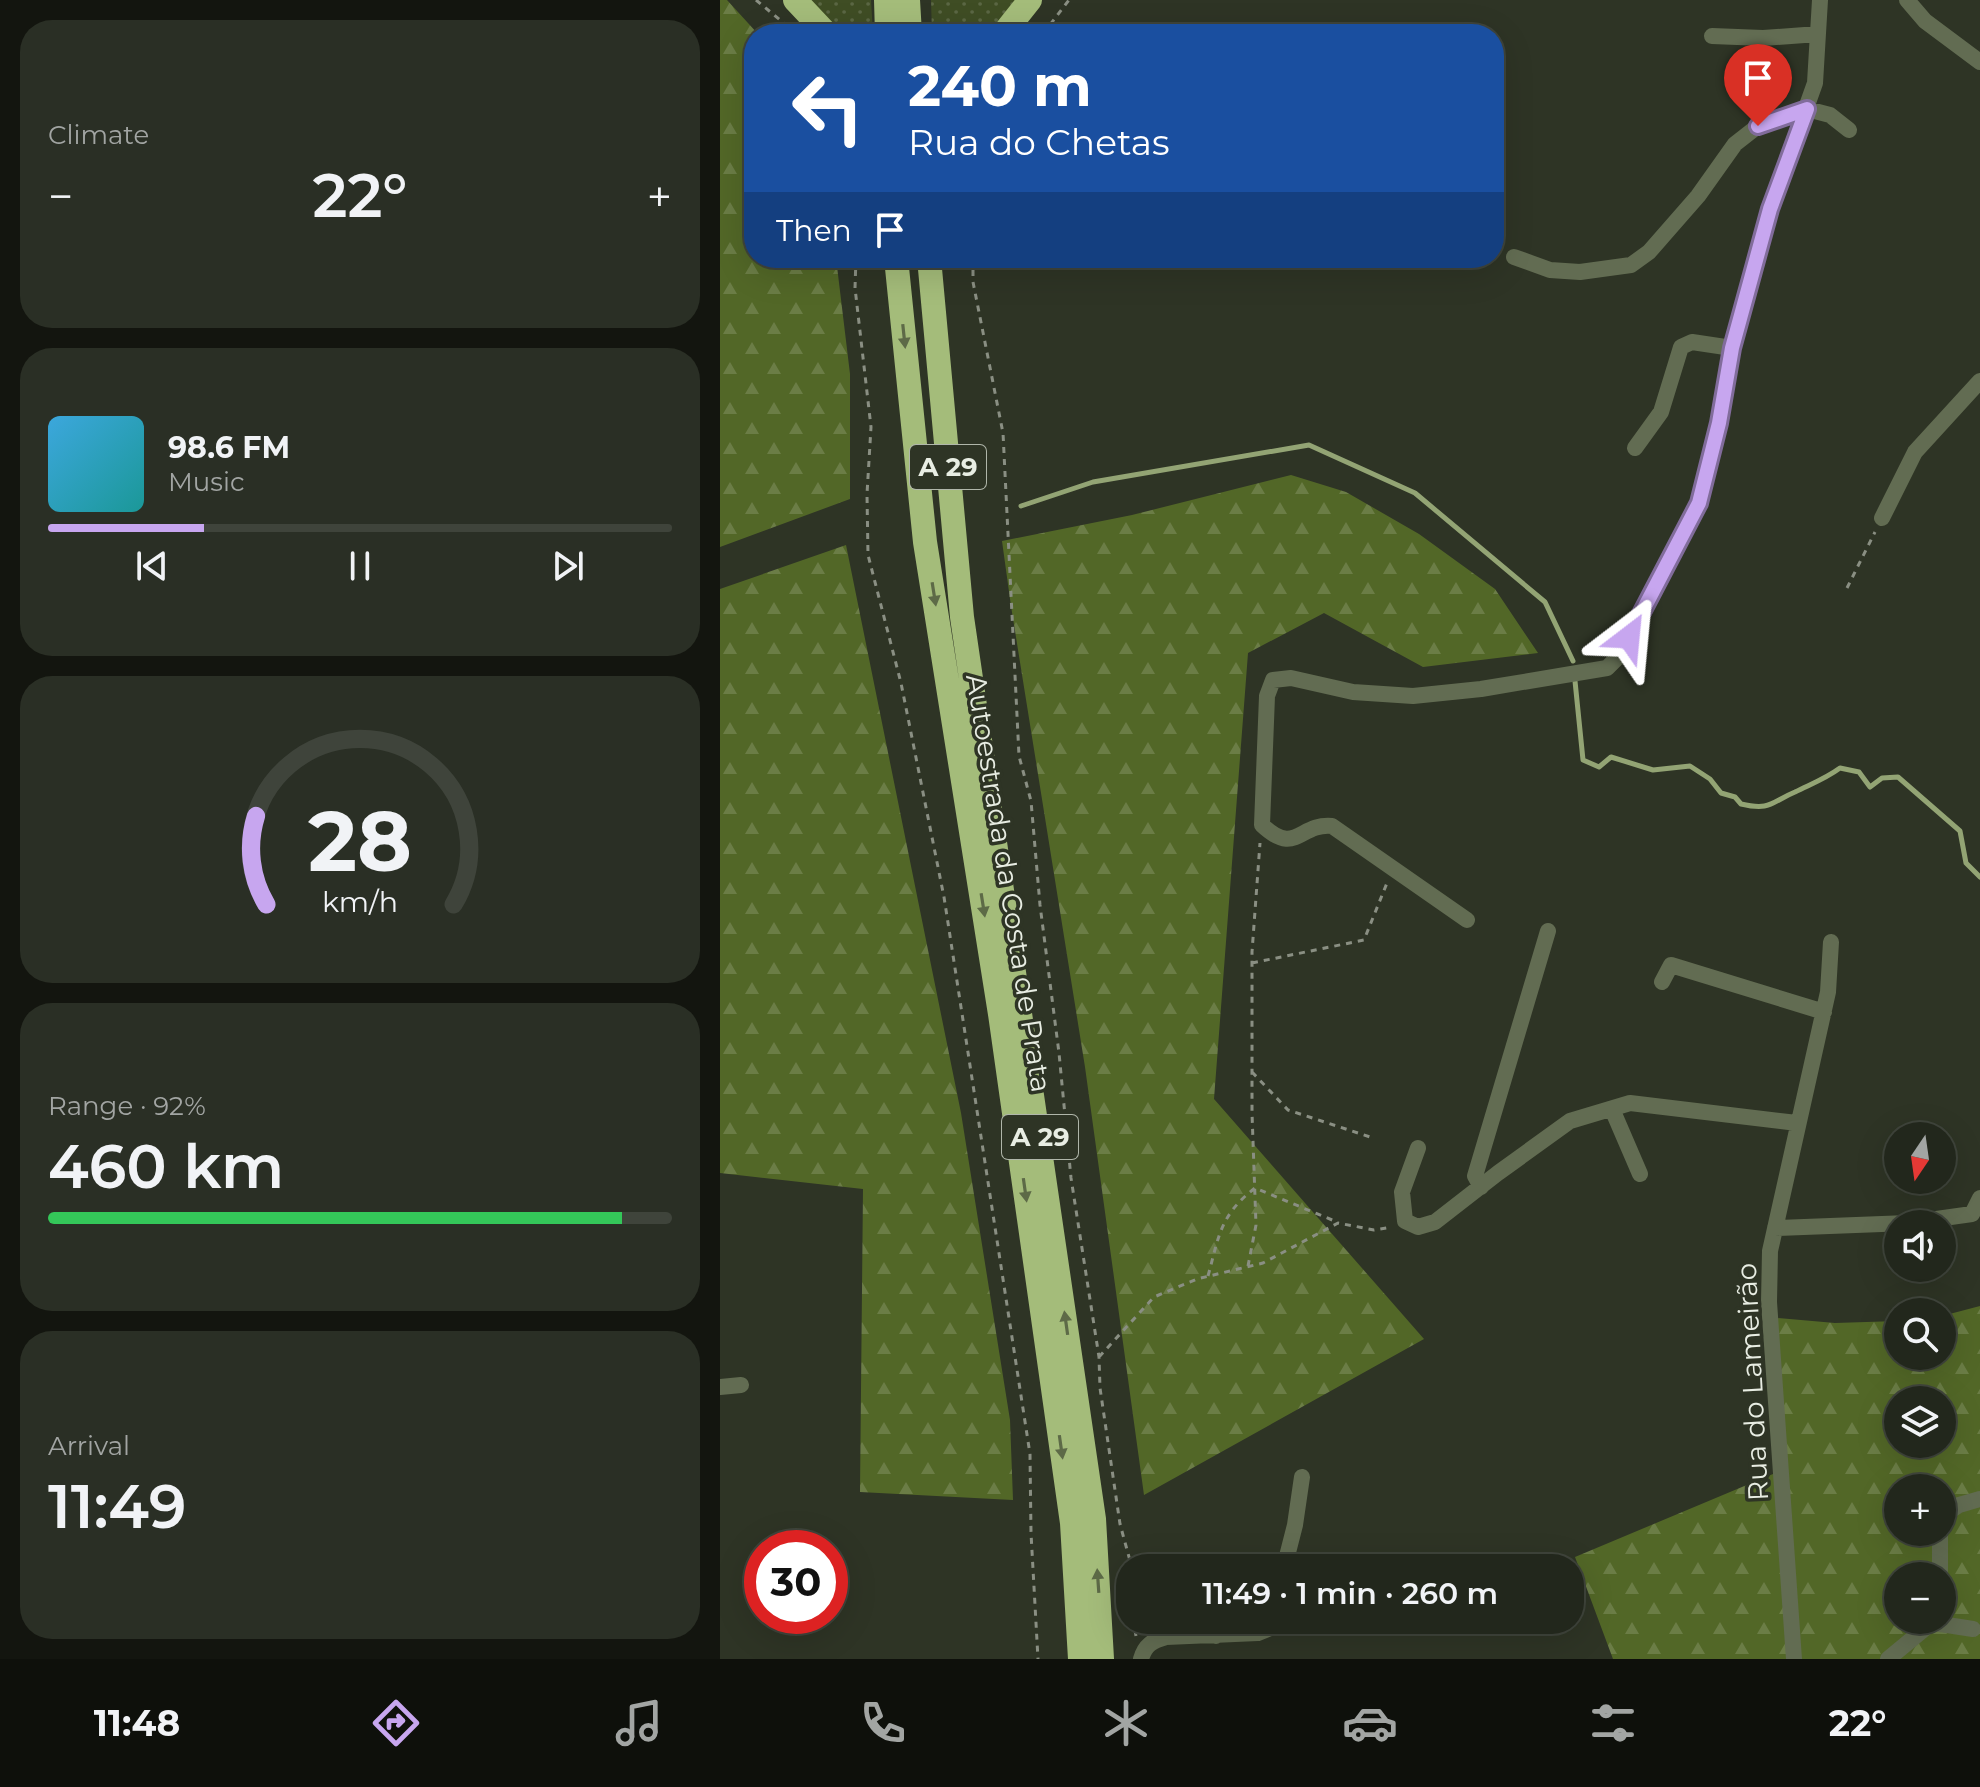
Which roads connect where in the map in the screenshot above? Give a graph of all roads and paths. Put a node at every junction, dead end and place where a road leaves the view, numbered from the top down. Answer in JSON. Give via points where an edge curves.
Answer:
{"nodes":[{"id":1,"x":756,"y":0,"type":"edge"},
{"id":2,"x":795,"y":0,"type":"edge"},
{"id":3,"x":886,"y":0,"type":"edge"},
{"id":4,"x":908,"y":0,"type":"edge"},
{"id":5,"x":1030,"y":0,"type":"edge"},
{"id":6,"x":1069,"y":0,"type":"edge"},
{"id":7,"x":1820,"y":0,"type":"edge"},
{"id":8,"x":1907,"y":0,"type":"edge"},
{"id":9,"x":785,"y":24,"type":"edge"},
{"id":10,"x":818,"y":24,"type":"edge"},
{"id":11,"x":887,"y":24,"type":"edge"},
{"id":12,"x":909,"y":24,"type":"edge"},
{"id":13,"x":1011,"y":24,"type":"edge"},
{"id":14,"x":1051,"y":24,"type":"edge"},
{"id":15,"x":1818,"y":34,"type":"junction"},
{"id":16,"x":1712,"y":36,"type":"dead end"},
{"id":17,"x":1980,"y":62,"type":"edge"},
{"id":18,"x":1807,"y":109,"type":"junction"},
{"id":19,"x":1849,"y":130,"type":"dead end"},
{"id":20,"x":1514,"y":257,"type":"dead end"},
{"id":21,"x":856,"y":268,"type":"edge"},
{"id":22,"x":897,"y":268,"type":"edge"},
{"id":23,"x":930,"y":268,"type":"edge"},
{"id":24,"x":973,"y":268,"type":"edge"},
{"id":25,"x":1732,"y":348,"type":"junction"},
{"id":26,"x":1980,"y":381,"type":"edge"},
{"id":27,"x":1635,"y":448,"type":"dead end"},
{"id":28,"x":1882,"y":518,"type":"joint"},
{"id":29,"x":1847,"y":588,"type":"dead end"},
{"id":30,"x":1262,"y":825,"type":"junction"},
{"id":31,"x":1396,"y":870,"type":"junction"},
{"id":32,"x":1467,"y":920,"type":"dead end"},
{"id":33,"x":1548,"y":931,"type":"dead end"},
{"id":34,"x":1831,"y":942,"type":"dead end"},
{"id":35,"x":1252,"y":963,"type":"junction"},
{"id":36,"x":1662,"y":982,"type":"dead end"},
{"id":37,"x":1824,"y":1012,"type":"junction"},
{"id":38,"x":1252,"y":1072,"type":"junction"},
{"id":39,"x":1612,"y":1109,"type":"junction"},
{"id":40,"x":1797,"y":1123,"type":"junction"},
{"id":41,"x":1373,"y":1138,"type":"dead end"},
{"id":42,"x":1418,"y":1148,"type":"dead end"},
{"id":43,"x":1640,"y":1174,"type":"dead end"},
{"id":44,"x":1481,"y":1187,"type":"junction"},
{"id":45,"x":1255,"y":1188,"type":"junction"},
{"id":46,"x":1980,"y":1198,"type":"edge"},
{"id":47,"x":1405,"y":1221,"type":"junction"},
{"id":48,"x":1338,"y":1223,"type":"junction"},
{"id":49,"x":1775,"y":1228,"type":"junction"},
{"id":50,"x":1248,"y":1266,"type":"junction"},
{"id":51,"x":1208,"y":1276,"type":"junction"},
{"id":52,"x":1099,"y":1357,"type":"junction"},
{"id":53,"x":741,"y":1385,"type":"dead end"},
{"id":54,"x":720,"y":1387,"type":"edge"},
{"id":55,"x":1302,"y":1477,"type":"dead end"},
{"id":56,"x":1980,"y":1499,"type":"edge"},
{"id":57,"x":1956,"y":1507,"type":"edge"},
{"id":58,"x":1129,"y":1554,"type":"edge"},
{"id":59,"x":1288,"y":1554,"type":"edge"},
{"id":60,"x":1956,"y":1625,"type":"edge"},
{"id":61,"x":1973,"y":1629,"type":"dead end"},
{"id":62,"x":1183,"y":1634,"type":"edge"},
{"id":63,"x":1919,"y":1634,"type":"edge"},
{"id":64,"x":1038,"y":1659,"type":"edge"},
{"id":65,"x":1080,"y":1659,"type":"edge"},
{"id":66,"x":1102,"y":1659,"type":"edge"},
{"id":67,"x":1141,"y":1659,"type":"edge"},
{"id":68,"x":1794,"y":1659,"type":"edge"},
{"id":69,"x":1888,"y":1659,"type":"edge"}],
"edges":[{"from":1,"to":9,"type":"path"},
{"from":2,"to":10,"type":"highway"},
{"from":3,"to":11,"type":"highway"},
{"from":4,"to":12,"type":"highway"},
{"from":5,"to":13,"type":"highway"},
{"from":6,"to":14,"type":"path"},
{"from":7,"to":15,"type":"street"},
{"from":8,"to":17,"type":"street","via":[[1925,21]]},
{"from":15,"to":16,"type":"street"},
{"from":15,"to":18,"type":"street","via":[[1815,83]]},
{"from":18,"to":19,"type":"street","via":[[1830,115]]},
{"from":18,"to":20,"type":"street","via":[[1758,126],[1735,144],[1698,196],[1631,265],[1550,270]]},
{"from":18,"to":25,"type":"street","via":[[1770,209]]},
{"from":21,"to":64,"type":"path","via":[[871,427],[868,555],[901,683],[944,897],[1030,1454]]},
{"from":22,"to":65,"type":"highway","name":"Autoestrada da Costa de Prata","number":"A 29","one_way":true,"via":[[925,542],[1000,1014],[1072,1523]]},
{"from":66,"to":23,"type":"highway","name":"Autoestrada da Costa de Prata","number":"A 29","one_way":true,"via":[[1094,1519],[962,617]]},
{"from":24,"to":52,"type":"path","via":[[1003,433],[1019,756],[1031,801],[1071,1178]]},
{"from":25,"to":27,"type":"street","via":[[1692,342],[1681,347],[1661,412]]},
{"from":25,"to":30,"type":"street","via":[[1699,503],[1616,659],[1607,668],[1575,674],[1413,696],[1353,692],[1291,678],[1273,680],[1267,696]]},
{"from":26,"to":28,"type":"street","via":[[1915,452]]},
{"from":28,"to":29,"type":"path"},
{"from":30,"to":31,"type":"street","via":[[1275,837],[1289,840],[1322,825],[1332,826]]},
{"from":30,"to":35,"type":"path"},
{"from":31,"to":32,"type":"street"},
{"from":31,"to":35,"type":"path","via":[[1364,940]]},
{"from":33,"to":44,"type":"street","via":[[1475,1176]]},
{"from":34,"to":37,"type":"street","name":"Rua do Lameirão"},
{"from":35,"to":38,"type":"path"},
{"from":36,"to":37,"type":"street","via":[[1671,965]]},
{"from":37,"to":40,"type":"street","name":"Rua do Lameirão"},
{"from":38,"to":41,"type":"path","via":[[1288,1110]]},
{"from":38,"to":45,"type":"path"},
{"from":39,"to":40,"type":"street","via":[[1630,1103]]},
{"from":39,"to":43,"type":"street"},
{"from":39,"to":44,"type":"street","via":[[1570,1121]]},
{"from":40,"to":49,"type":"street","name":"Rua do Lameirão"},
{"from":42,"to":47,"type":"street","via":[[1402,1192]]},
{"from":44,"to":47,"type":"street","via":[[1435,1222],[1418,1227]]},
{"from":45,"to":48,"type":"path"},
{"from":45,"to":50,"type":"path","via":[[1256,1225]]},
{"from":45,"to":51,"type":"path","via":[[1235,1204],[1220,1232]]},
{"from":46,"to":49,"type":"street","via":[[1972,1214],[1908,1223]]},
{"from":47,"to":48,"type":"path","via":[[1374,1230]]},
{"from":48,"to":50,"type":"path"},
{"from":49,"to":68,"type":"street","name":"Rua do Lameirão","via":[[1769,1302]]},
{"from":50,"to":51,"type":"path"},
{"from":51,"to":52,"type":"path","via":[[1154,1297]]},
{"from":52,"to":58,"type":"path"},
{"from":53,"to":54,"type":"street"},
{"from":55,"to":59,"type":"street"},
{"from":56,"to":57,"type":"street"},
{"from":60,"to":61,"type":"street"},
{"from":62,"to":67,"type":"street","via":[[1152,1642]]},
{"from":63,"to":69,"type":"street"}]}
